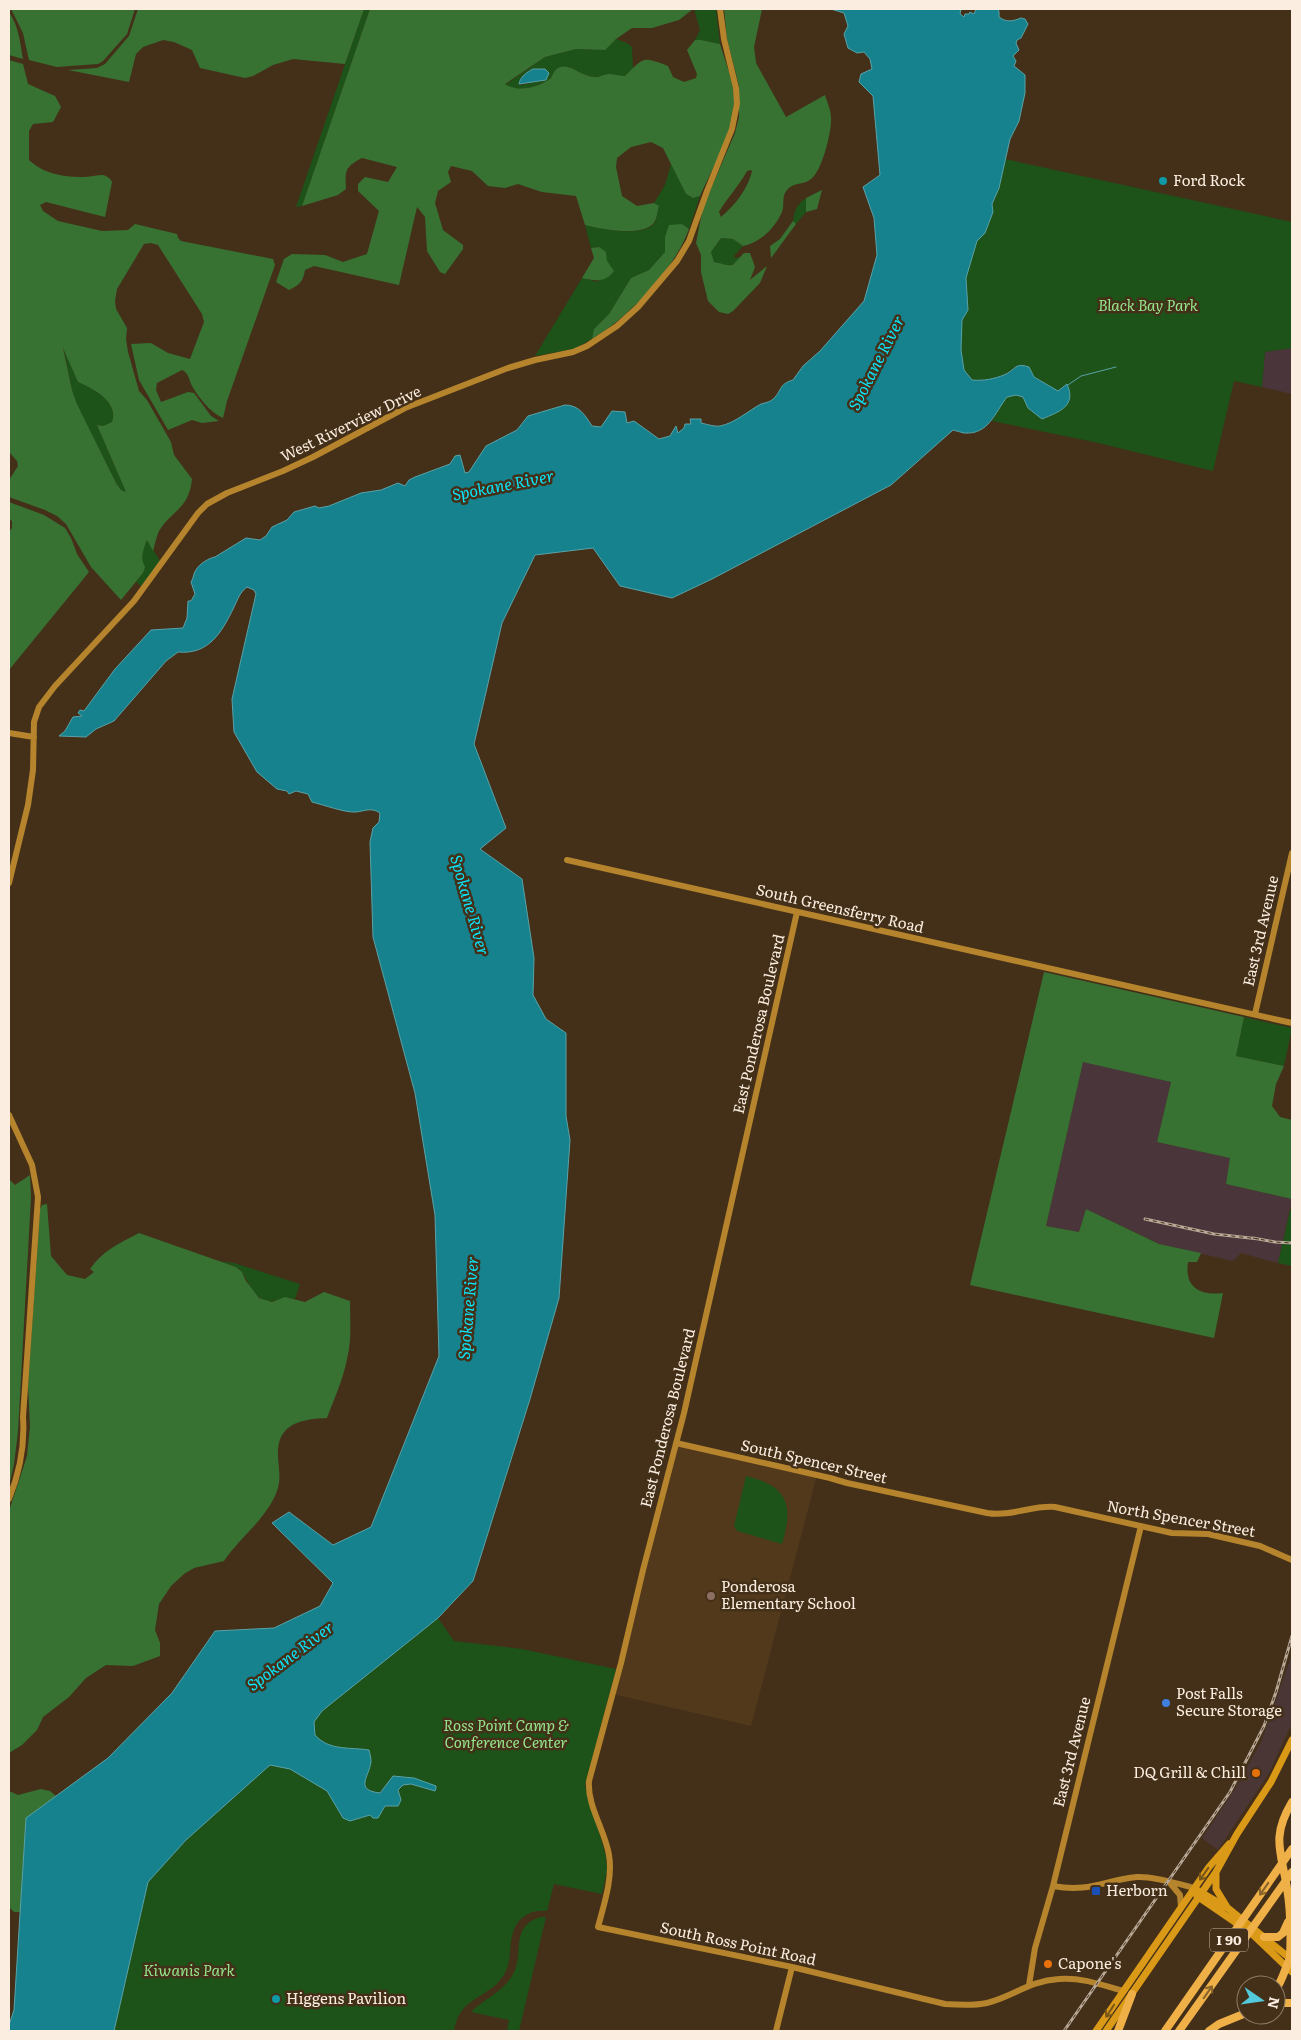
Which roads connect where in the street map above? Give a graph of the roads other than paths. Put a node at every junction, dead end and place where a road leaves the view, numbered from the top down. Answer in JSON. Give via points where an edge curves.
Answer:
{"nodes":[{"id":1,"x":720,"y":9,"type":"edge"},
{"id":2,"x":9,"y":733,"type":"edge"},
{"id":3,"x":34,"y":737,"type":"junction"},
{"id":4,"x":1292,"y":853,"type":"edge"},
{"id":5,"x":567,"y":860,"type":"dead end"},
{"id":6,"x":9,"y":884,"type":"edge"},
{"id":7,"x":797,"y":912,"type":"junction"},
{"id":8,"x":1254,"y":1014,"type":"junction"},
{"id":9,"x":1292,"y":1023,"type":"edge"},
{"id":10,"x":9,"y":1114,"type":"edge"},
{"id":11,"x":676,"y":1443,"type":"junction"},
{"id":12,"x":9,"y":1498,"type":"edge"},
{"id":13,"x":946,"y":1504,"type":"joint"},
{"id":14,"x":1141,"y":1526,"type":"junction"},
{"id":15,"x":1292,"y":1560,"type":"edge"},
{"id":16,"x":1292,"y":1740,"type":"edge"},
{"id":17,"x":1292,"y":1802,"type":"edge"},
{"id":18,"x":1237,"y":1834,"type":"junction"},
{"id":19,"x":1292,"y":1849,"type":"edge"},
{"id":20,"x":1216,"y":1872,"type":"junction"},
{"id":21,"x":1292,"y":1872,"type":"edge"},
{"id":22,"x":1170,"y":1883,"type":"junction"},
{"id":23,"x":1053,"y":1886,"type":"junction"},
{"id":24,"x":1193,"y":1890,"type":"junction"},
{"id":25,"x":1201,"y":1895,"type":"junction"},
{"id":26,"x":1213,"y":1908,"type":"junction"},
{"id":27,"x":1180,"y":1909,"type":"junction"},
{"id":28,"x":1229,"y":1909,"type":"junction"},
{"id":29,"x":1188,"y":1914,"type":"junction"},
{"id":30,"x":1289,"y":1918,"type":"junction"},
{"id":31,"x":598,"y":1927,"type":"joint"},
{"id":32,"x":1165,"y":1930,"type":"junction"},
{"id":33,"x":1264,"y":1937,"type":"junction"},
{"id":34,"x":1290,"y":1959,"type":"edge"},
{"id":35,"x":792,"y":1967,"type":"junction"},
{"id":36,"x":1292,"y":1972,"type":"edge"},
{"id":37,"x":1284,"y":1975,"type":"edge"},
{"id":38,"x":1029,"y":1984,"type":"junction"},
{"id":39,"x":1123,"y":1991,"type":"junction"},
{"id":40,"x":1132,"y":1994,"type":"junction"},
{"id":41,"x":1236,"y":2017,"type":"edge"},
{"id":42,"x":776,"y":2031,"type":"edge"},
{"id":43,"x":1096,"y":2031,"type":"edge"},
{"id":44,"x":1106,"y":2031,"type":"edge"},
{"id":45,"x":1118,"y":2031,"type":"edge"},
{"id":46,"x":1165,"y":2031,"type":"edge"},
{"id":47,"x":1179,"y":2031,"type":"edge"},
{"id":48,"x":1209,"y":2031,"type":"edge"}],
"edges":[{"from":1,"to":3,"type":"street","name":"West Riverview Drive","via":[[736,88],[737,104],[732,129],[689,241],[677,261],[638,307],[587,346],[508,368],[405,408],[283,472],[207,504],[123,615],[44,700],[35,715]]},
{"from":2,"to":3,"type":"street"},
{"from":3,"to":6,"type":"street","name":"West Riverview Drive","via":[[28,805]]},
{"from":4,"to":8,"type":"street","name":"East 3rd Avenue"},
{"from":5,"to":7,"type":"street","name":"South Greensferry Road"},
{"from":7,"to":8,"type":"street","name":"South Greensferry Road"},
{"from":7,"to":11,"type":"street","name":"East Ponderosa Boulevard"},
{"from":8,"to":9,"type":"street","name":"South Greensferry Road"},
{"from":10,"to":12,"type":"street","via":[[32,1165],[38,1197],[24,1444]]},
{"from":11,"to":13,"type":"street","name":"South Spencer Street"},
{"from":11,"to":31,"type":"street","name":"East Ponderosa Boulevard","via":[[589,1781],[610,1861]]},
{"from":13,"to":14,"type":"street","name":"North Spencer Street","via":[[1000,1515],[1055,1507]]},
{"from":14,"to":15,"type":"street","name":"North Spencer Street","via":[[1179,1534],[1208,1534],[1262,1547]]},
{"from":14,"to":23,"type":"street","name":"East 3rd Avenue"},
{"from":16,"to":18,"type":"main road","via":[[1271,1782]]},
{"from":17,"to":30,"type":"highway","via":[[1281,1824],[1278,1841]]},
{"from":18,"to":20,"type":"main road"},
{"from":18,"to":24,"type":"main road","one_way":true},
{"from":19,"to":46,"type":"highway","number":"I 90","one_way":true},
{"from":20,"to":25,"type":"main road"},
{"from":20,"to":28,"type":"main road","via":[[1216,1889]]},
{"from":47,"to":21,"type":"highway","number":"I 90","one_way":true},
{"from":22,"to":23,"type":"street","via":[[1142,1877],[1090,1888]]},
{"from":22,"to":24,"type":"street"},
{"from":22,"to":27,"type":"street","via":[[1180,1895]]},
{"from":23,"to":38,"type":"street","name":"East 3rd Avenue"},
{"from":24,"to":25,"type":"main road"},
{"from":24,"to":27,"type":"main road"},
{"from":25,"to":26,"type":"main road"},
{"from":25,"to":28,"type":"main road"},
{"from":25,"to":29,"type":"main road"},
{"from":26,"to":29,"type":"main road","via":[[1197,1907]]},
{"from":26,"to":34,"type":"main road"},
{"from":27,"to":32,"type":"main road"},
{"from":28,"to":33,"type":"main road"},
{"from":29,"to":40,"type":"main road"},
{"from":30,"to":33,"type":"highway","via":[[1284,1933],[1278,1937]]},
{"from":30,"to":34,"type":"highway"},
{"from":31,"to":35,"type":"street","name":"South Ross Point Road"},
{"from":32,"to":39,"type":"main road"},
{"from":32,"to":40,"type":"main road","via":[[1133,1984]]},
{"from":33,"to":34,"type":"main road"},
{"from":34,"to":36,"type":"main road"},
{"from":34,"to":37,"type":"highway"},
{"from":35,"to":38,"type":"street","name":"South Ross Point Road","via":[[945,2004],[967,2006],[986,2003]]},
{"from":35,"to":42,"type":"street"},
{"from":38,"to":39,"type":"street","name":"South Ross Point Road","via":[[1072,1978]]},
{"from":39,"to":40,"type":"main road"},
{"from":39,"to":43,"type":"main road","one_way":true},
{"from":40,"to":44,"type":"main road"},
{"from":40,"to":45,"type":"highway"},
{"from":41,"to":48,"type":"highway"}]}
